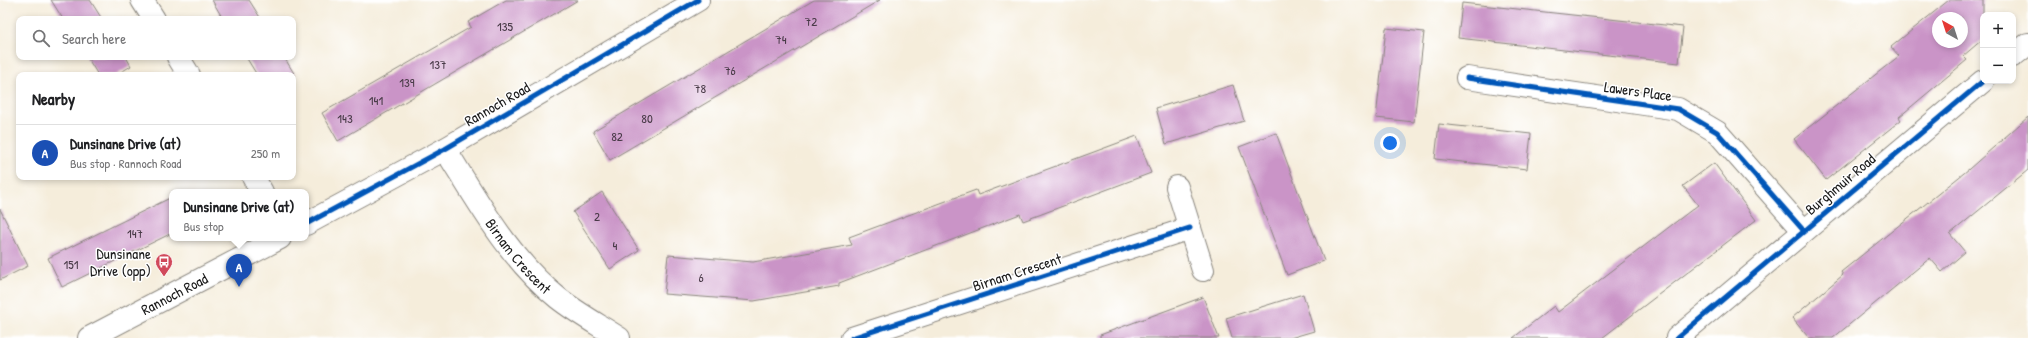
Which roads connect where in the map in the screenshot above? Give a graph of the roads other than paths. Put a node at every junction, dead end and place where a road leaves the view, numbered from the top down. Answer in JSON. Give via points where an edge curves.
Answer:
{"nodes":[{"id":1,"x":142,"y":0,"type":"edge"},
{"id":2,"x":698,"y":0,"type":"edge"},
{"id":3,"x":152,"y":16,"type":"edge"},
{"id":4,"x":2028,"y":44,"type":"edge"},
{"id":5,"x":2016,"y":54,"type":"edge"},
{"id":6,"x":180,"y":60,"type":"edge"},
{"id":7,"x":187,"y":72,"type":"edge"},
{"id":8,"x":1467,"y":78,"type":"dead end"},
{"id":9,"x":1980,"y":83,"type":"edge"},
{"id":10,"x":445,"y":149,"type":"junction"},
{"id":11,"x":255,"y":180,"type":"edge"},
{"id":12,"x":1177,"y":187,"type":"dead end"},
{"id":13,"x":260,"y":189,"type":"edge"},
{"id":14,"x":309,"y":222,"type":"edge"},
{"id":15,"x":1190,"y":228,"type":"junction"},
{"id":16,"x":1804,"y":230,"type":"junction"},
{"id":17,"x":275,"y":241,"type":"edge"},
{"id":18,"x":1203,"y":270,"type":"dead end"},
{"id":19,"x":104,"y":335,"type":"edge"},
{"id":20,"x":619,"y":338,"type":"edge"},
{"id":21,"x":852,"y":338,"type":"edge"},
{"id":22,"x":1677,"y":338,"type":"edge"}],
"edges":[{"from":1,"to":3,"type":"street"},
{"from":2,"to":10,"type":"street","name":"Rannoch Road"},
{"from":4,"to":5,"type":"street"},
{"from":6,"to":7,"type":"street"},
{"from":8,"to":16,"type":"street","name":"Lawers Place","via":[[1678,109],[1717,132]]},
{"from":9,"to":16,"type":"street","name":"Burghmuir Road"},
{"from":10,"to":14,"type":"street","name":"Rannoch Road"},
{"from":10,"to":20,"type":"street","name":"Birnam Crescent","via":[[488,218],[519,260],[558,298]]},
{"from":11,"to":13,"type":"street"},
{"from":12,"to":15,"type":"street"},
{"from":15,"to":18,"type":"street"},
{"from":15,"to":21,"type":"street","name":"Birnam Crescent"},
{"from":16,"to":22,"type":"street","name":"Burghmuir Road"},
{"from":17,"to":19,"type":"street","name":"Rannoch Road"}]}
